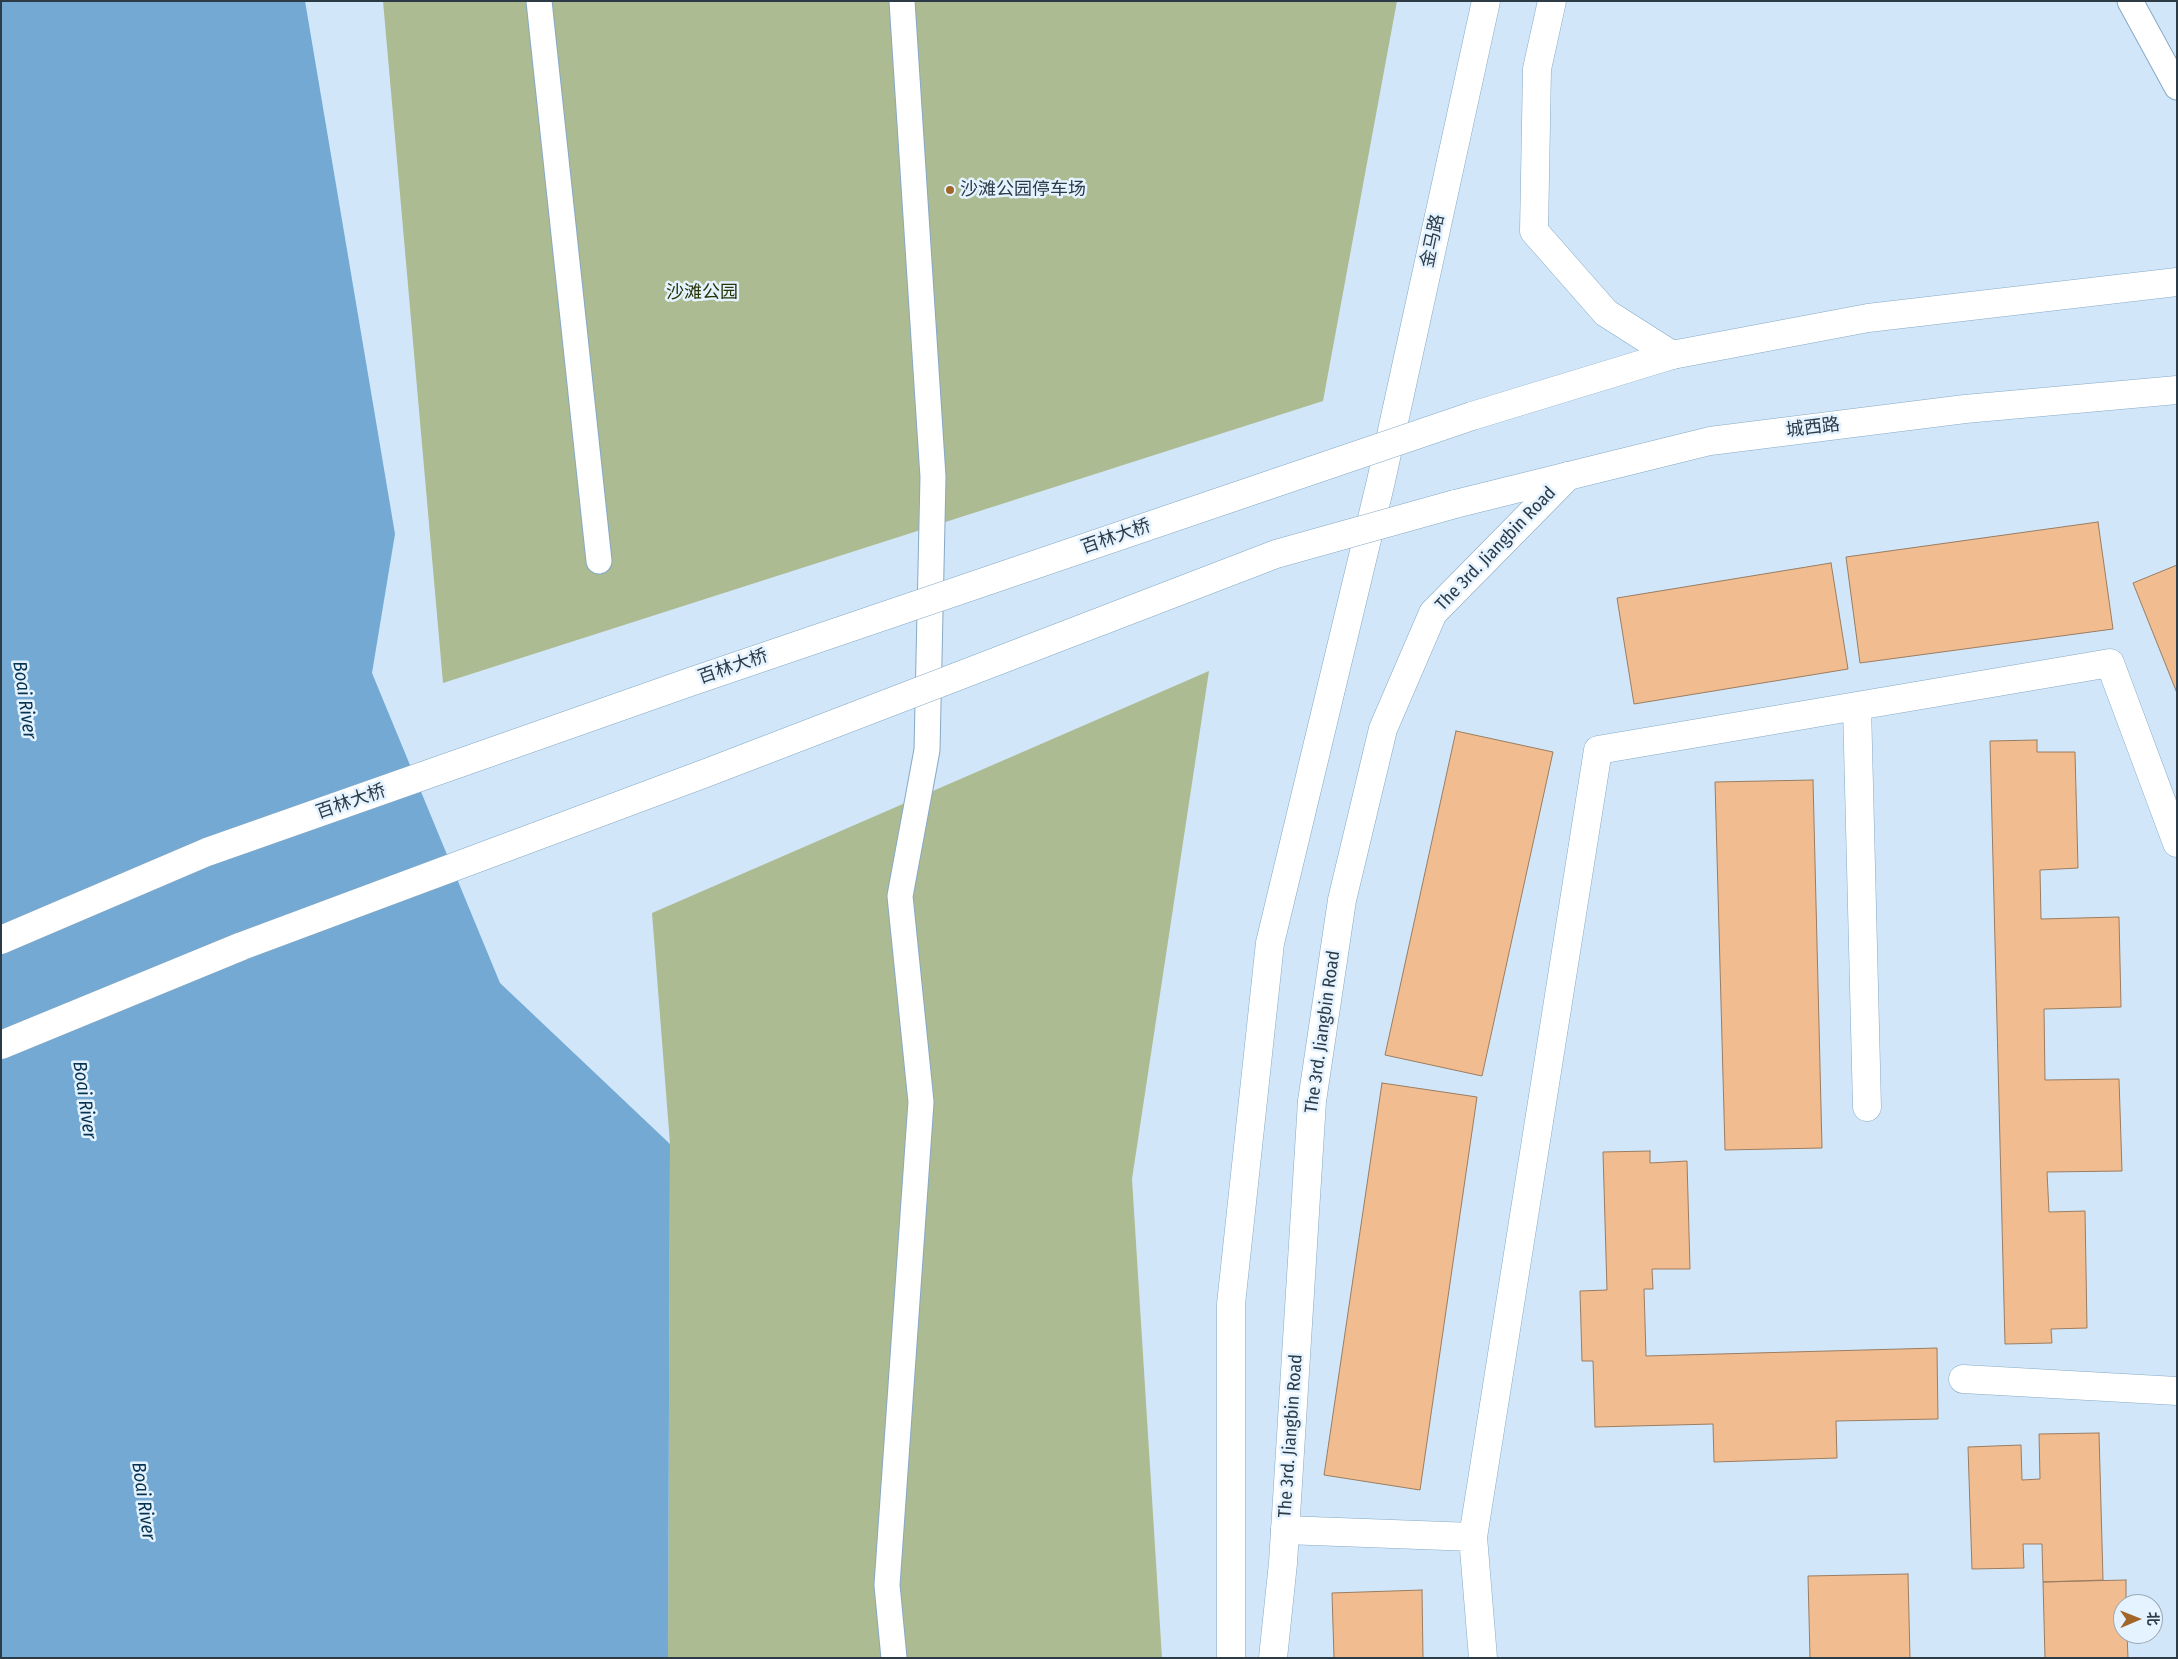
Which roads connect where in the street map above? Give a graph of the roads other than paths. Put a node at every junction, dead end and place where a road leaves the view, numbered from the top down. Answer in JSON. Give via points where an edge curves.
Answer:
{"nodes":[{"id":1,"x":539,"y":1,"type":"edge"},
{"id":2,"x":902,"y":1,"type":"edge"},
{"id":3,"x":1486,"y":1,"type":"edge"},
{"id":4,"x":1552,"y":1,"type":"edge"},
{"id":5,"x":2130,"y":1,"type":"edge"},
{"id":6,"x":2177,"y":87,"type":"edge"},
{"id":7,"x":2177,"y":282,"type":"edge"},
{"id":8,"x":1672,"y":355,"type":"junction"},
{"id":9,"x":2177,"y":390,"type":"edge"},
{"id":10,"x":1568,"y":476,"type":"junction"},
{"id":11,"x":599,"y":560,"type":"dead end"},
{"id":12,"x":1857,"y":706,"type":"junction"},
{"id":13,"x":2177,"y":843,"type":"edge"},
{"id":14,"x":1,"y":940,"type":"edge"},
{"id":15,"x":1,"y":1045,"type":"edge"},
{"id":16,"x":1867,"y":1107,"type":"dead end"},
{"id":17,"x":1963,"y":1379,"type":"dead end"},
{"id":18,"x":2177,"y":1391,"type":"edge"},
{"id":19,"x":1285,"y":1530,"type":"junction"},
{"id":20,"x":1473,"y":1537,"type":"junction"},
{"id":21,"x":894,"y":1658,"type":"edge"},
{"id":22,"x":1231,"y":1658,"type":"edge"},
{"id":23,"x":1272,"y":1658,"type":"edge"},
{"id":24,"x":1483,"y":1658,"type":"edge"}],
"edges":[{"from":1,"to":11,"type":"lane"},
{"from":2,"to":21,"type":"lane","via":[[933,477],[927,750],[900,896],[920,1102],[887,1585]]},
{"from":3,"to":22,"type":"main road","name":"金马路","via":[[1381,481],[1270,943],[1230,1304]]},
{"from":4,"to":8,"type":"main road","via":[[1537,70],[1534,231],[1606,313]]},
{"from":5,"to":6,"type":"lane"},
{"from":7,"to":8,"type":"main road","name":"百林大桥","via":[[1868,318]]},
{"from":8,"to":14,"type":"main road","name":"百林大桥","bridge":true,"via":[[1472,416],[690,682],[217,849]]},
{"from":9,"to":10,"type":"main road","name":"城西路","via":[[1966,409],[1710,441]]},
{"from":10,"to":15,"type":"main road","name":"城西路","bridge":true,"via":[[1276,554],[716,769],[242,946]]},
{"from":10,"to":19,"type":"main road","name":"The 3rd. Jiangbin Road","via":[[1433,613],[1383,728],[1342,900],[1312,1101]]},
{"from":12,"to":13,"type":"main road","via":[[2110,664]]},
{"from":12,"to":16,"type":"main road"},
{"from":12,"to":20,"type":"main road","via":[[1598,750]]},
{"from":17,"to":18,"type":"main road"},
{"from":19,"to":20,"type":"main road"},
{"from":19,"to":23,"type":"main road","name":"The 3rd. Jiangbin Road"},
{"from":20,"to":24,"type":"main road"}]}
